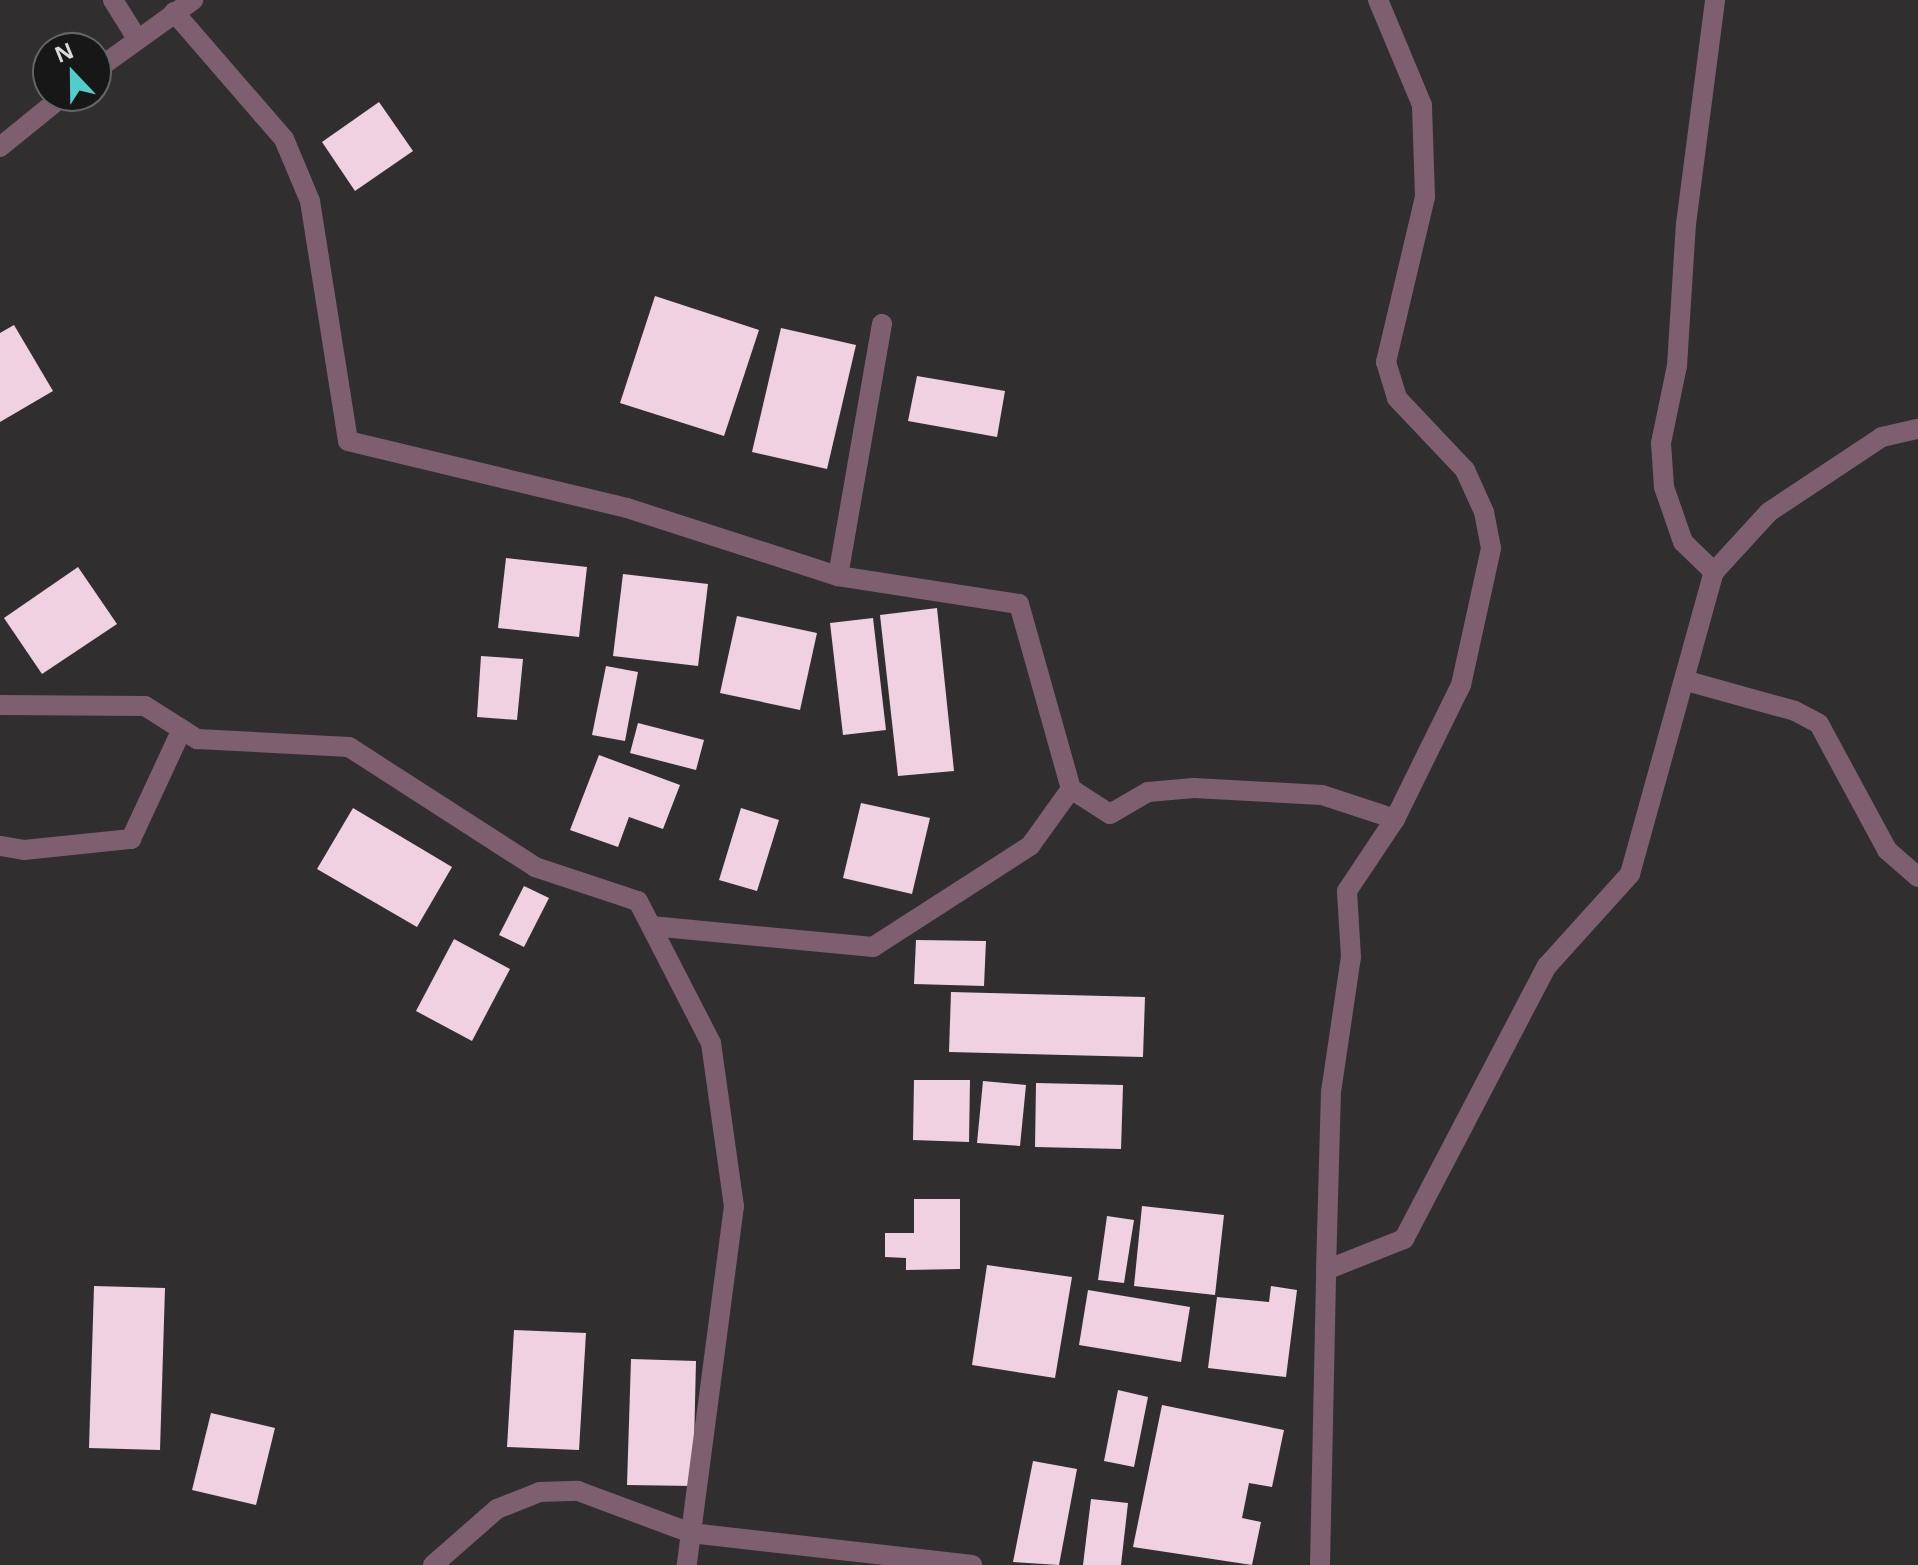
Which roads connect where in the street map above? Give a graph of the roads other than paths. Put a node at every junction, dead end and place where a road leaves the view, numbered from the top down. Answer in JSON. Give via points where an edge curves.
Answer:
{"nodes":[{"id":1,"x":113,"y":0,"type":"edge"},
{"id":2,"x":193,"y":0,"type":"edge"},
{"id":3,"x":1715,"y":0,"type":"edge"},
{"id":4,"x":1384,"y":3,"type":"edge"},
{"id":5,"x":174,"y":12,"type":"junction"},
{"id":6,"x":136,"y":37,"type":"junction"},
{"id":7,"x":112,"y":57,"type":"edge"},
{"id":8,"x":43,"y":112,"type":"edge"},
{"id":9,"x":0,"y":147,"type":"edge"},
{"id":10,"x":882,"y":324,"type":"dead end"},
{"id":11,"x":1918,"y":429,"type":"edge"},
{"id":12,"x":1714,"y":572,"type":"junction"},
{"id":13,"x":838,"y":576,"type":"junction"},
{"id":14,"x":1687,"y":681,"type":"junction"},
{"id":15,"x":0,"y":705,"type":"edge"},
{"id":16,"x":182,"y":729,"type":"junction"},
{"id":17,"x":1071,"y":789,"type":"junction"},
{"id":18,"x":1395,"y":819,"type":"junction"},
{"id":19,"x":0,"y":846,"type":"edge"},
{"id":20,"x":1918,"y":877,"type":"edge"},
{"id":21,"x":651,"y":926,"type":"junction"},
{"id":22,"x":1326,"y":1270,"type":"junction"},
{"id":23,"x":691,"y":1533,"type":"junction"},
{"id":24,"x":433,"y":1565,"type":"edge"},
{"id":25,"x":687,"y":1565,"type":"edge"},
{"id":26,"x":972,"y":1565,"type":"edge"},
{"id":27,"x":1320,"y":1565,"type":"edge"}],
"edges":[{"from":1,"to":6,"type":"street"},
{"from":2,"to":5,"type":"street"},
{"from":3,"to":12,"type":"street","via":[[1686,224],[1677,366],[1661,443],[1664,487],[1683,542]]},
{"from":4,"to":18,"type":"street","via":[[1422,105],[1425,197],[1386,362],[1397,398],[1465,470],[1484,512],[1491,548],[1461,685]]},
{"from":5,"to":6,"type":"street"},
{"from":5,"to":13,"type":"street","via":[[284,139],[310,201],[348,441],[627,508]]},
{"from":6,"to":7,"type":"street"},
{"from":8,"to":9,"type":"street"},
{"from":10,"to":13,"type":"street"},
{"from":11,"to":12,"type":"street","via":[[1882,437],[1769,512]]},
{"from":12,"to":14,"type":"street"},
{"from":13,"to":17,"type":"street","via":[[1019,604]]},
{"from":14,"to":20,"type":"street","via":[[1795,711],[1819,724],[1887,850]]},
{"from":14,"to":22,"type":"street","via":[[1647,798],[1630,874],[1547,966],[1404,1239]]},
{"from":15,"to":16,"type":"street","via":[[145,706]]},
{"from":16,"to":19,"type":"street","via":[[131,839],[24,850]]},
{"from":16,"to":21,"type":"street","via":[[197,739],[349,747],[535,867],[638,901]]},
{"from":17,"to":18,"type":"street","via":[[1110,814],[1148,792],[1194,788],[1322,795]]},
{"from":17,"to":21,"type":"street","via":[[1030,846],[873,947]]},
{"from":18,"to":22,"type":"street","via":[[1347,891],[1351,957],[1331,1092]]},
{"from":21,"to":23,"type":"street","via":[[711,1043],[734,1206]]},
{"from":22,"to":27,"type":"street"},
{"from":23,"to":24,"type":"street","via":[[578,1491],[540,1492],[497,1509]]},
{"from":23,"to":25,"type":"street"},
{"from":23,"to":26,"type":"street"}]}
